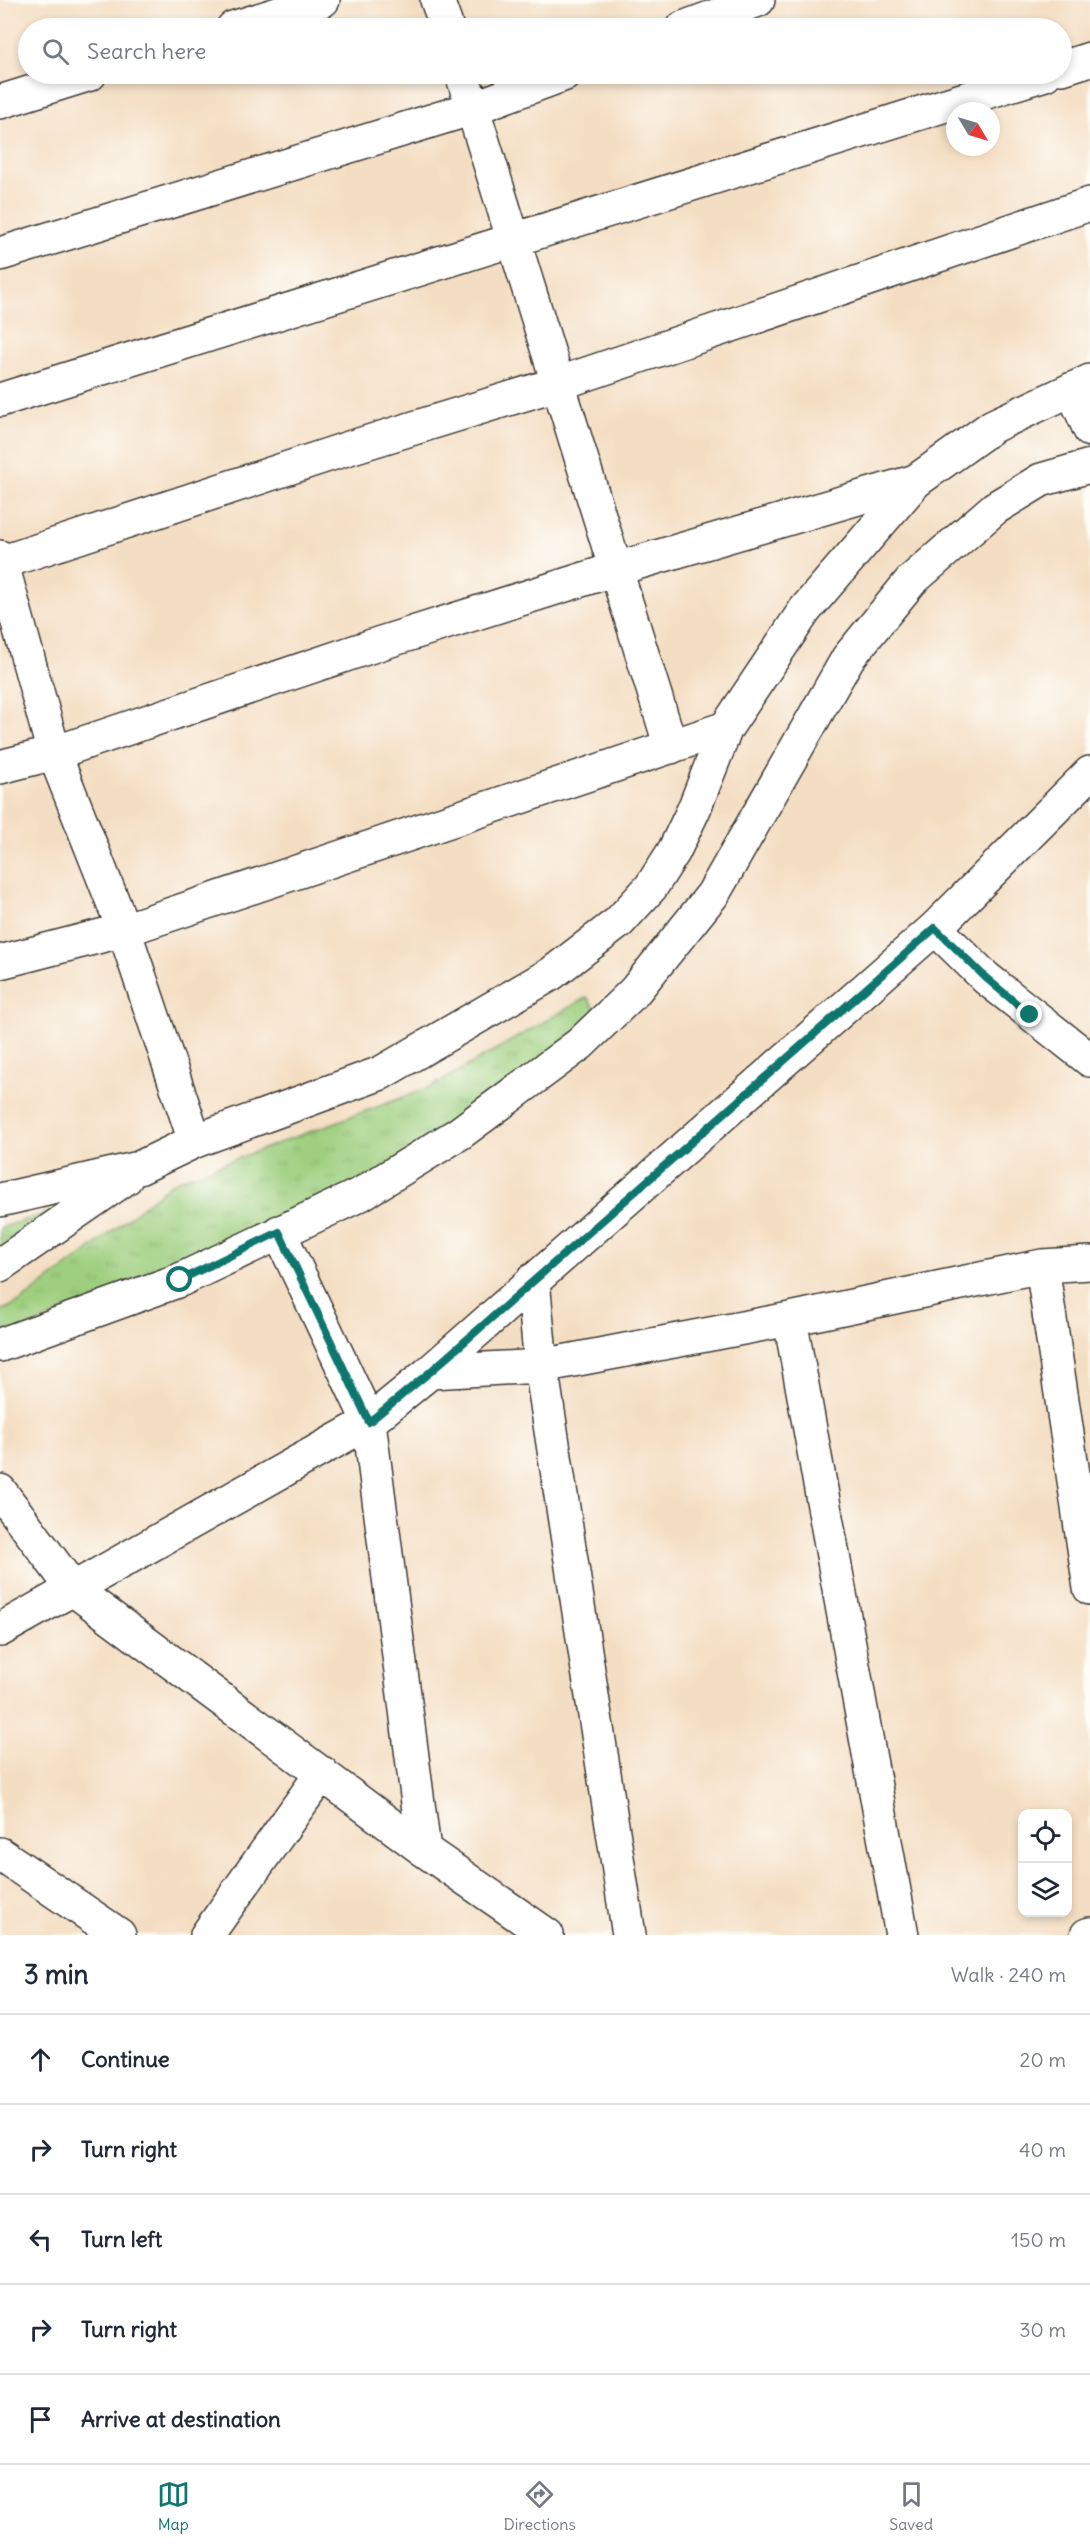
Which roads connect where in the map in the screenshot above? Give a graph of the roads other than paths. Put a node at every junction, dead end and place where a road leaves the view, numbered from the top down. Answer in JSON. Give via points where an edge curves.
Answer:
{"nodes":[{"id":1,"x":323,"y":0,"type":"edge"},
{"id":2,"x":438,"y":0,"type":"edge"},
{"id":3,"x":759,"y":0,"type":"edge"},
{"id":4,"x":265,"y":18,"type":"edge"},
{"id":5,"x":444,"y":18,"type":"edge"},
{"id":6,"x":710,"y":18,"type":"edge"},
{"id":7,"x":1090,"y":59,"type":"edge"},
{"id":8,"x":1072,"y":65,"type":"edge"},
{"id":9,"x":58,"y":84,"type":"edge"},
{"id":10,"x":465,"y":84,"type":"edge"},
{"id":11,"x":538,"y":84,"type":"edge"},
{"id":12,"x":1013,"y":84,"type":"edge"},
{"id":13,"x":0,"y":102,"type":"edge"},
{"id":14,"x":473,"y":108,"type":"junction"},
{"id":15,"x":1090,"y":204,"type":"edge"},
{"id":16,"x":514,"y":241,"type":"junction"},
{"id":17,"x":0,"y":254,"type":"edge"},
{"id":18,"x":560,"y":383,"type":"junction"},
{"id":19,"x":1081,"y":385,"type":"edge"},
{"id":20,"x":0,"y":400,"type":"edge"},
{"id":21,"x":1090,"y":430,"type":"edge"},
{"id":22,"x":1090,"y":466,"type":"edge"},
{"id":23,"x":916,"y":481,"type":"junction"},
{"id":24,"x":1,"y":561,"type":"edge"},
{"id":25,"x":616,"y":568,"type":"junction"},
{"id":26,"x":726,"y":728,"type":"junction"},
{"id":27,"x":671,"y":747,"type":"junction"},
{"id":28,"x":54,"y":753,"type":"junction"},
{"id":29,"x":0,"y":767,"type":"edge"},
{"id":30,"x":1090,"y":773,"type":"edge"},
{"id":31,"x":935,"y":928,"type":"junction"},
{"id":32,"x":124,"y":930,"type":"junction"},
{"id":33,"x":0,"y":962,"type":"edge"},
{"id":34,"x":1090,"y":1060,"type":"edge"},
{"id":35,"x":195,"y":1141,"type":"junction"},
{"id":36,"x":139,"y":1168,"type":"junction"},
{"id":37,"x":0,"y":1200,"type":"edge"},
{"id":38,"x":279,"y":1232,"type":"junction"},
{"id":39,"x":1090,"y":1263,"type":"edge"},
{"id":40,"x":0,"y":1265,"type":"edge"},
{"id":41,"x":1042,"y":1266,"type":"junction"},
{"id":42,"x":533,"y":1280,"type":"junction"},
{"id":43,"x":790,"y":1319,"type":"junction"},
{"id":44,"x":0,"y":1345,"type":"edge"},
{"id":45,"x":542,"y":1366,"type":"junction"},
{"id":46,"x":430,"y":1372,"type":"junction"},
{"id":47,"x":369,"y":1422,"type":"junction"},
{"id":48,"x":0,"y":1491,"type":"edge"},
{"id":49,"x":1090,"y":1588,"type":"edge"},
{"id":50,"x":73,"y":1589,"type":"junction"},
{"id":51,"x":0,"y":1630,"type":"edge"},
{"id":52,"x":322,"y":1773,"type":"junction"},
{"id":53,"x":424,"y":1851,"type":"junction"},
{"id":54,"x":0,"y":1854,"type":"edge"},
{"id":55,"x":119,"y":1935,"type":"edge"},
{"id":56,"x":207,"y":1935,"type":"edge"},
{"id":57,"x":547,"y":1935,"type":"edge"},
{"id":58,"x":629,"y":1935,"type":"edge"},
{"id":59,"x":902,"y":1935,"type":"edge"}],
"edges":[{"from":1,"to":4,"type":"street"},
{"from":2,"to":5,"type":"street"},
{"from":3,"to":6,"type":"street"},
{"from":7,"to":8,"type":"street"},
{"from":9,"to":13,"type":"street"},
{"from":10,"to":14,"type":"street"},
{"from":11,"to":14,"type":"street"},
{"from":12,"to":16,"type":"street"},
{"from":14,"to":16,"type":"street"},
{"from":14,"to":17,"type":"street"},
{"from":15,"to":18,"type":"street"},
{"from":16,"to":18,"type":"street"},
{"from":16,"to":20,"type":"street"},
{"from":18,"to":24,"type":"street"},
{"from":18,"to":25,"type":"street"},
{"from":19,"to":21,"type":"street"},
{"from":19,"to":23,"type":"street","via":[[993,426]]},
{"from":22,"to":38,"type":"street","via":[[1041,480],[995,508],[911,581],[848,658],[713,894],[634,992],[580,1044],[460,1133],[361,1194]]},
{"from":23,"to":25,"type":"street"},
{"from":23,"to":26,"type":"street","via":[[805,610]]},
{"from":24,"to":28,"type":"street"},
{"from":25,"to":27,"type":"street"},
{"from":25,"to":28,"type":"street"},
{"from":26,"to":27,"type":"street"},
{"from":26,"to":35,"type":"street","via":[[674,851],[651,887],[619,922],[551,974],[381,1073]]},
{"from":27,"to":32,"type":"street"},
{"from":28,"to":29,"type":"street"},
{"from":28,"to":32,"type":"street"},
{"from":30,"to":31,"type":"street"},
{"from":31,"to":34,"type":"street","via":[[986,978]]},
{"from":31,"to":42,"type":"street"},
{"from":32,"to":33,"type":"street"},
{"from":32,"to":35,"type":"street"},
{"from":35,"to":36,"type":"street"},
{"from":36,"to":37,"type":"street"},
{"from":36,"to":40,"type":"street"},
{"from":38,"to":44,"type":"street","via":[[180,1280]]},
{"from":38,"to":47,"type":"street"},
{"from":39,"to":41,"type":"street"},
{"from":41,"to":43,"type":"street"},
{"from":41,"to":49,"type":"street"},
{"from":42,"to":45,"type":"street"},
{"from":42,"to":46,"type":"street"},
{"from":43,"to":45,"type":"street"},
{"from":43,"to":59,"type":"street"},
{"from":45,"to":46,"type":"street"},
{"from":45,"to":58,"type":"street"},
{"from":46,"to":47,"type":"street"},
{"from":47,"to":50,"type":"street"},
{"from":47,"to":53,"type":"street"},
{"from":48,"to":50,"type":"street"},
{"from":50,"to":51,"type":"street"},
{"from":50,"to":52,"type":"street"},
{"from":52,"to":53,"type":"street"},
{"from":52,"to":56,"type":"street"},
{"from":53,"to":57,"type":"street"},
{"from":54,"to":55,"type":"street"}]}
